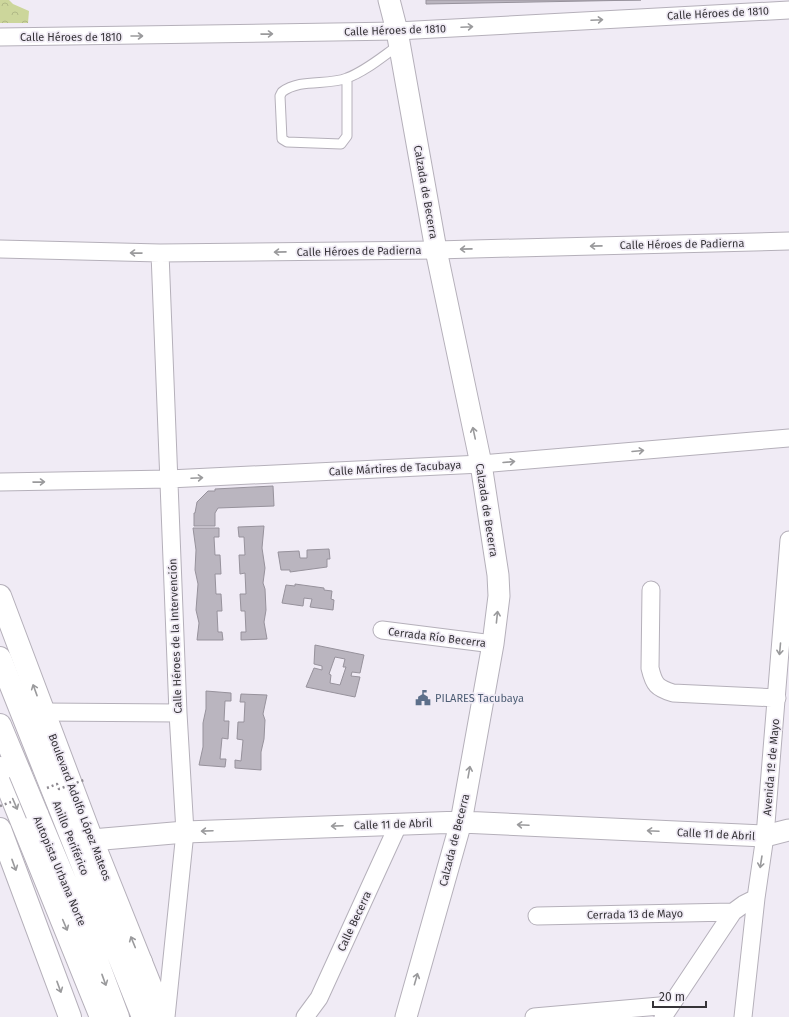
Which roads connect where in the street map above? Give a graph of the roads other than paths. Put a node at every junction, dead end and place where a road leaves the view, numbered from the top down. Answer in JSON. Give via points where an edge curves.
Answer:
{"nodes":[{"id":1,"x":389,"y":0,"type":"edge"},
{"id":2,"x":762,"y":5,"type":"edge"},
{"id":3,"x":789,"y":10,"type":"edge"},
{"id":4,"x":0,"y":37,"type":"edge"},
{"id":5,"x":398,"y":38,"type":"junction"},
{"id":6,"x":347,"y":78,"type":"junction"},
{"id":7,"x":789,"y":241,"type":"edge"},
{"id":8,"x":0,"y":249,"type":"edge"},
{"id":9,"x":436,"y":250,"type":"junction"},
{"id":10,"x":160,"y":253,"type":"junction"},
{"id":11,"x":789,"y":438,"type":"edge"},
{"id":12,"x":481,"y":464,"type":"junction"},
{"id":13,"x":169,"y":479,"type":"junction"},
{"id":14,"x":0,"y":482,"type":"edge"},
{"id":15,"x":789,"y":540,"type":"edge"},
{"id":16,"x":0,"y":580,"type":"edge"},
{"id":17,"x":651,"y":590,"type":"dead end"},
{"id":18,"x":0,"y":596,"type":"edge"},
{"id":19,"x":9,"y":619,"type":"junction"},
{"id":20,"x":382,"y":630,"type":"dead end"},
{"id":21,"x":493,"y":644,"type":"junction"},
{"id":22,"x":0,"y":658,"type":"edge"},
{"id":23,"x":0,"y":689,"type":"edge"},
{"id":24,"x":776,"y":698,"type":"junction"},
{"id":25,"x":43,"y":712,"type":"junction"},
{"id":26,"x":178,"y":713,"type":"junction"},
{"id":27,"x":0,"y":725,"type":"edge"},
{"id":28,"x":0,"y":768,"type":"edge"},
{"id":29,"x":461,"y":822,"type":"junction"},
{"id":30,"x":399,"y":823,"type":"junction"},
{"id":31,"x":789,"y":830,"type":"edge"},
{"id":32,"x":185,"y":832,"type":"junction"},
{"id":33,"x":2,"y":836,"type":"edge"},
{"id":34,"x":766,"y":836,"type":"junction"},
{"id":35,"x":92,"y":840,"type":"junction"},
{"id":36,"x":756,"y":898,"type":"junction"},
{"id":37,"x":733,"y":912,"type":"junction"},
{"id":38,"x":537,"y":916,"type":"dead end"},
{"id":39,"x":141,"y":962,"type":"junction"},
{"id":40,"x":667,"y":1011,"type":"edge"},
{"id":41,"x":70,"y":1017,"type":"edge"},
{"id":42,"x":102,"y":1017,"type":"edge"},
{"id":43,"x":118,"y":1017,"type":"edge"},
{"id":44,"x":138,"y":1017,"type":"edge"},
{"id":45,"x":143,"y":1017,"type":"edge"},
{"id":46,"x":146,"y":1017,"type":"edge"},
{"id":47,"x":165,"y":1017,"type":"edge"},
{"id":48,"x":305,"y":1017,"type":"edge"},
{"id":49,"x":406,"y":1017,"type":"edge"},
{"id":50,"x":534,"y":1017,"type":"edge"},
{"id":51,"x":743,"y":1017,"type":"edge"}],
"edges":[{"from":1,"to":5,"type":"street","name":"Calzada de Becerra"},
{"from":2,"to":3,"type":"street","name":"Calle Héroes de 1810"},
{"from":5,"to":2,"type":"street","name":"Calle Héroes de 1810","one_way":true},
{"from":4,"to":5,"type":"street","name":"Calle Héroes de 1810","one_way":true},
{"from":5,"to":6,"type":"lane","via":[[369,66]]},
{"from":5,"to":9,"type":"street","name":"Calzada de Becerra"},
{"from":6,"to":6,"type":"lane","via":[[347,136],[341,144],[287,142],[282,139],[282,92],[298,84]]},
{"from":7,"to":9,"type":"street","name":"Calle Héroes de Padierna","one_way":true},
{"from":10,"to":8,"type":"street","name":"Calle Héroes de Padierna","one_way":true},
{"from":9,"to":10,"type":"street","name":"Calle Héroes de Padierna","one_way":true},
{"from":12,"to":9,"type":"street","name":"Calzada de Becerra","one_way":true},
{"from":10,"to":13,"type":"street","name":"Calle Héroes de la Intervención"},
{"from":12,"to":11,"type":"street","name":"Calle Mártires de Tacubaya","one_way":true},
{"from":13,"to":12,"type":"street","name":"Calle Mártires de Tacubaya","one_way":true},
{"from":21,"to":12,"type":"street","name":"Calzada de Becerra","one_way":true,"via":[[499,596],[498,575]]},
{"from":14,"to":13,"type":"street","name":"Calle Mártires de Tacubaya","one_way":true},
{"from":13,"to":26,"type":"street","name":"Calle Héroes de la Intervención"},
{"from":15,"to":24,"type":"street","name":"Avenida 1º de Mayo","one_way":true},
{"from":16,"to":19,"type":"main road"},
{"from":17,"to":24,"type":"street","via":[[650,668],[653,681],[661,689],[673,693]]},
{"from":18,"to":19,"type":"main road","name":"Boulevard Adolfo López Mateos"},
{"from":25,"to":19,"type":"main road","name":"Boulevard Adolfo López Mateos","one_way":true},
{"from":20,"to":21,"type":"street","name":"Cerrada Río Becerra"},
{"from":29,"to":21,"type":"street","name":"Calzada de Becerra","one_way":true},
{"from":22,"to":45,"type":"main road","name":"Anillo Periférico"},
{"from":23,"to":44,"type":"main road","name":"Autopista Urbana Norte"},
{"from":24,"to":34,"type":"street","name":"Avenida 1º de Mayo"},
{"from":25,"to":26,"type":"street"},
{"from":25,"to":35,"type":"main road","name":"Boulevard Adolfo López Mateos"},
{"from":26,"to":32,"type":"street","name":"Calle Héroes de la Intervención"},
{"from":27,"to":43,"type":"main road","name":"Autopista Urbana Norte","one_way":true,"bridge":true,"via":[[84,926]]},
{"from":28,"to":42,"type":"main road","one_way":true},
{"from":29,"to":30,"type":"street","name":"Calle 11 de Abril"},
{"from":34,"to":29,"type":"street","name":"Calle 11 de Abril","one_way":true},
{"from":49,"to":29,"type":"street","name":"Calzada de Becerra","one_way":true},
{"from":30,"to":32,"type":"street","name":"Calle 11 de Abril","one_way":true},
{"from":30,"to":48,"type":"street","name":"Calle Becerra","via":[[319,998]]},
{"from":31,"to":34,"type":"street","name":"Calle 11 de Abril"},
{"from":32,"to":35,"type":"street","name":"Calle 11 de Abril"},
{"from":32,"to":47,"type":"street","name":"Calle Héroes de la Intervención"},
{"from":33,"to":41,"type":"main road","one_way":true},
{"from":34,"to":36,"type":"street","name":"Avenida 1º de Mayo","one_way":true},
{"from":39,"to":35,"type":"main road","name":"Boulevard Adolfo López Mateos","one_way":true},
{"from":36,"to":37,"type":"street"},
{"from":36,"to":51,"type":"street","name":"Avenida 1º de Mayo"},
{"from":37,"to":38,"type":"street","name":"Cerrada 13 de Mayo"},
{"from":37,"to":40,"type":"street"},
{"from":39,"to":46,"type":"main road"},
{"from":39,"to":47,"type":"main road","name":"Boulevard Adolfo López Mateos"},
{"from":40,"to":50,"type":"street"}]}
